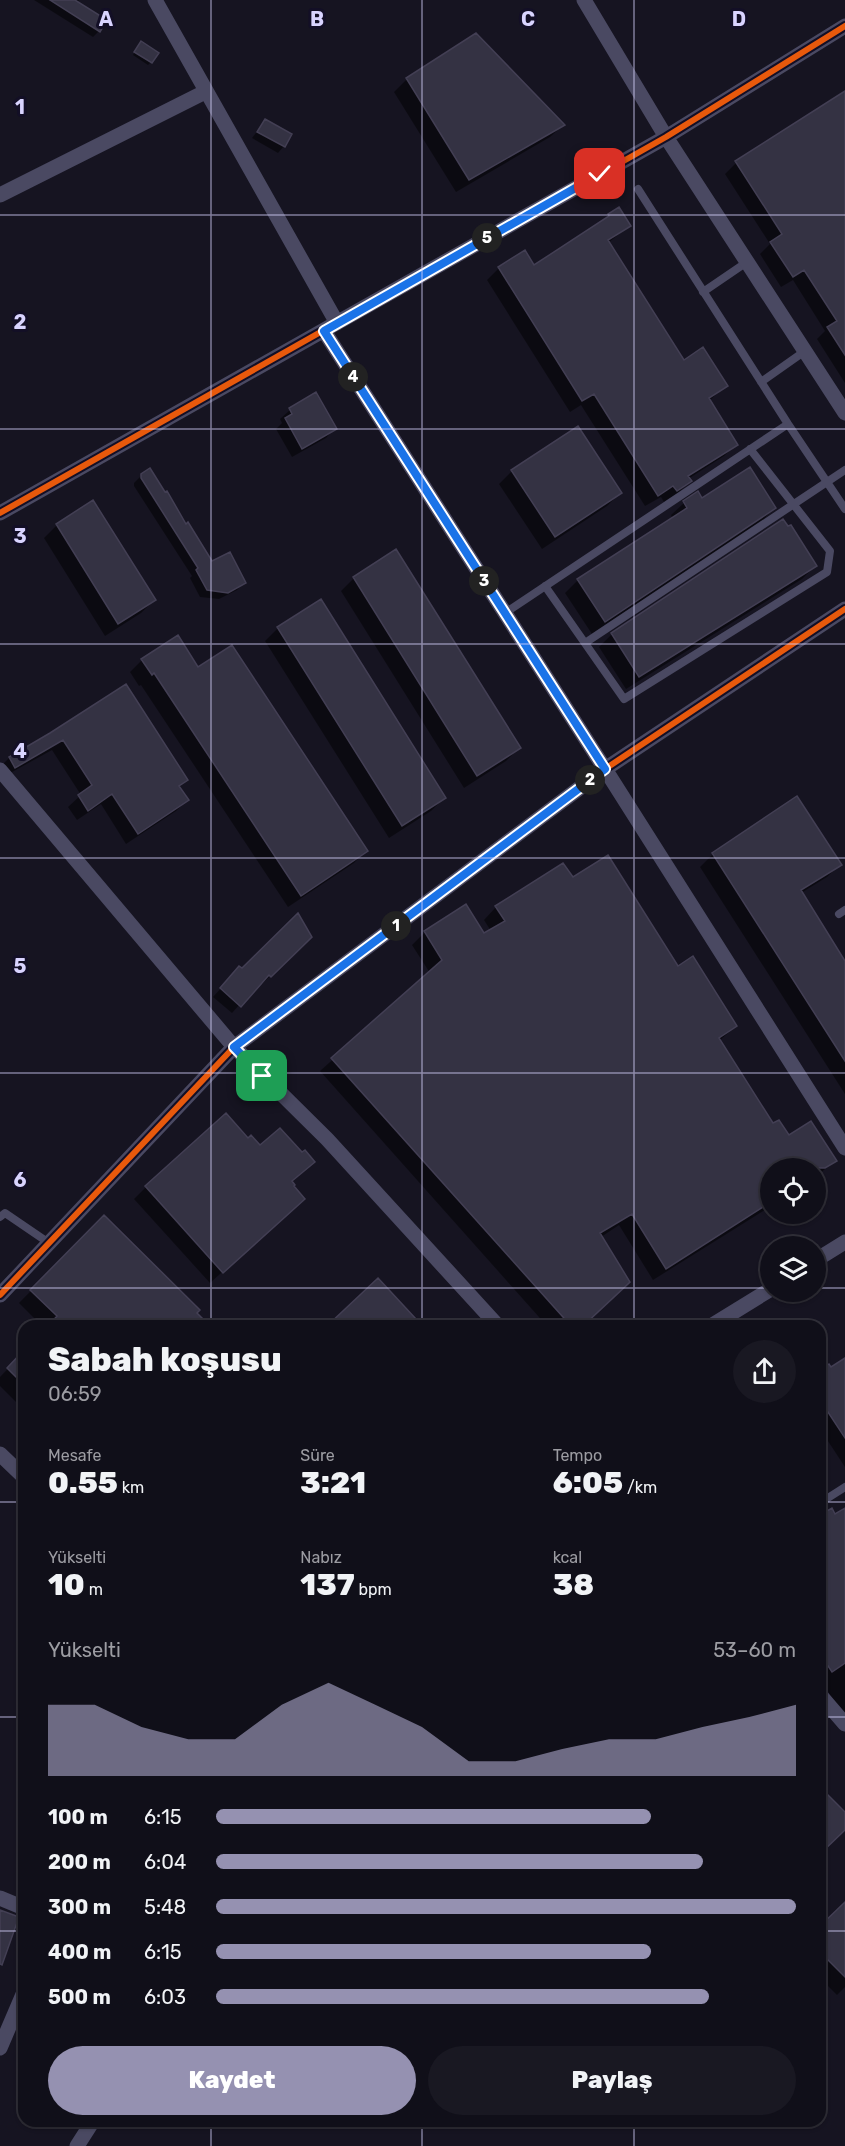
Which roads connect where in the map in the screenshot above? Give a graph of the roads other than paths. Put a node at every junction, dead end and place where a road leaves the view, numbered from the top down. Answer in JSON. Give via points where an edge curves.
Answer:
{"nodes":[{"id":1,"x":154,"y":0,"type":"edge"},
{"id":2,"x":584,"y":0,"type":"edge"},
{"id":3,"x":845,"y":26,"type":"edge"},
{"id":4,"x":205,"y":92,"type":"junction"},
{"id":5,"x":666,"y":137,"type":"junction"},
{"id":6,"x":638,"y":189,"type":"dead end"},
{"id":7,"x":0,"y":195,"type":"edge"},
{"id":8,"x":747,"y":262,"type":"junction"},
{"id":9,"x":703,"y":292,"type":"junction"},
{"id":10,"x":330,"y":327,"type":"junction"},
{"id":11,"x":805,"y":351,"type":"junction"},
{"id":12,"x":761,"y":382,"type":"junction"},
{"id":13,"x":845,"y":412,"type":"edge"},
{"id":14,"x":788,"y":424,"type":"junction"},
{"id":15,"x":750,"y":449,"type":"junction"},
{"id":16,"x":845,"y":470,"type":"edge"},
{"id":17,"x":828,"y":482,"type":"junction"},
{"id":18,"x":793,"y":504,"type":"junction"},
{"id":19,"x":845,"y":508,"type":"edge"},
{"id":20,"x":0,"y":513,"type":"edge"},
{"id":21,"x":545,"y":586,"type":"junction"},
{"id":22,"x":845,"y":609,"type":"edge"},
{"id":23,"x":505,"y":613,"type":"junction"},
{"id":24,"x":585,"y":644,"type":"junction"},
{"id":25,"x":605,"y":769,"type":"junction"},
{"id":26,"x":0,"y":770,"type":"edge"},
{"id":27,"x":234,"y":1047,"type":"junction"},
{"id":28,"x":845,"y":1148,"type":"edge"},
{"id":29,"x":2,"y":1212,"type":"edge"},
{"id":30,"x":845,"y":1242,"type":"edge"},
{"id":31,"x":49,"y":1243,"type":"junction"},
{"id":32,"x":826,"y":1254,"type":"edge"},
{"id":33,"x":0,"y":1295,"type":"edge"},
{"id":34,"x":760,"y":1295,"type":"edge"},
{"id":35,"x":493,"y":1320,"type":"edge"},
{"id":36,"x":720,"y":1320,"type":"edge"},
{"id":37,"x":0,"y":1454,"type":"edge"},
{"id":38,"x":18,"y":1471,"type":"edge"},
{"id":39,"x":845,"y":1487,"type":"edge"},
{"id":40,"x":826,"y":1499,"type":"edge"},
{"id":41,"x":826,"y":1702,"type":"edge"},
{"id":42,"x":845,"y":1724,"type":"edge"},
{"id":43,"x":0,"y":1898,"type":"edge"},
{"id":44,"x":18,"y":1906,"type":"edge"},
{"id":45,"x":18,"y":2006,"type":"edge"},
{"id":46,"x":0,"y":2048,"type":"edge"},
{"id":47,"x":89,"y":2127,"type":"edge"},
{"id":48,"x":77,"y":2146,"type":"edge"}],
"edges":[{"from":1,"to":4,"type":"street"},
{"from":2,"to":5,"type":"street"},
{"from":3,"to":5,"type":"street"},
{"from":4,"to":7,"type":"street"},
{"from":4,"to":10,"type":"street"},
{"from":5,"to":8,"type":"street"},
{"from":5,"to":10,"type":"street"},
{"from":6,"to":9,"type":"lane"},
{"from":8,"to":9,"type":"lane"},
{"from":8,"to":11,"type":"street"},
{"from":9,"to":12,"type":"lane"},
{"from":10,"to":20,"type":"street"},
{"from":10,"to":23,"type":"street"},
{"from":11,"to":12,"type":"lane"},
{"from":11,"to":13,"type":"street"},
{"from":12,"to":14,"type":"lane"},
{"from":14,"to":15,"type":"lane"},
{"from":14,"to":17,"type":"lane"},
{"from":15,"to":18,"type":"lane"},
{"from":15,"to":21,"type":"lane"},
{"from":16,"to":17,"type":"lane"},
{"from":17,"to":18,"type":"lane"},
{"from":17,"to":19,"type":"lane"},
{"from":18,"to":24,"type":"lane"},
{"from":18,"to":24,"type":"lane","via":[[830,551],[827,572],[624,699]]},
{"from":21,"to":23,"type":"lane"},
{"from":21,"to":24,"type":"lane"},
{"from":22,"to":25,"type":"street"},
{"from":23,"to":25,"type":"street"},
{"from":25,"to":27,"type":"street"},
{"from":25,"to":28,"type":"street"},
{"from":26,"to":27,"type":"street"},
{"from":27,"to":31,"type":"street"},
{"from":27,"to":35,"type":"street","via":[[327,1139]]},
{"from":29,"to":31,"type":"lane"},
{"from":30,"to":32,"type":"street"},
{"from":31,"to":33,"type":"street"},
{"from":34,"to":36,"type":"street"},
{"from":37,"to":38,"type":"street"},
{"from":39,"to":40,"type":"lane"},
{"from":41,"to":42,"type":"street"},
{"from":43,"to":44,"type":"street"},
{"from":45,"to":46,"type":"street"},
{"from":47,"to":48,"type":"street"}]}
